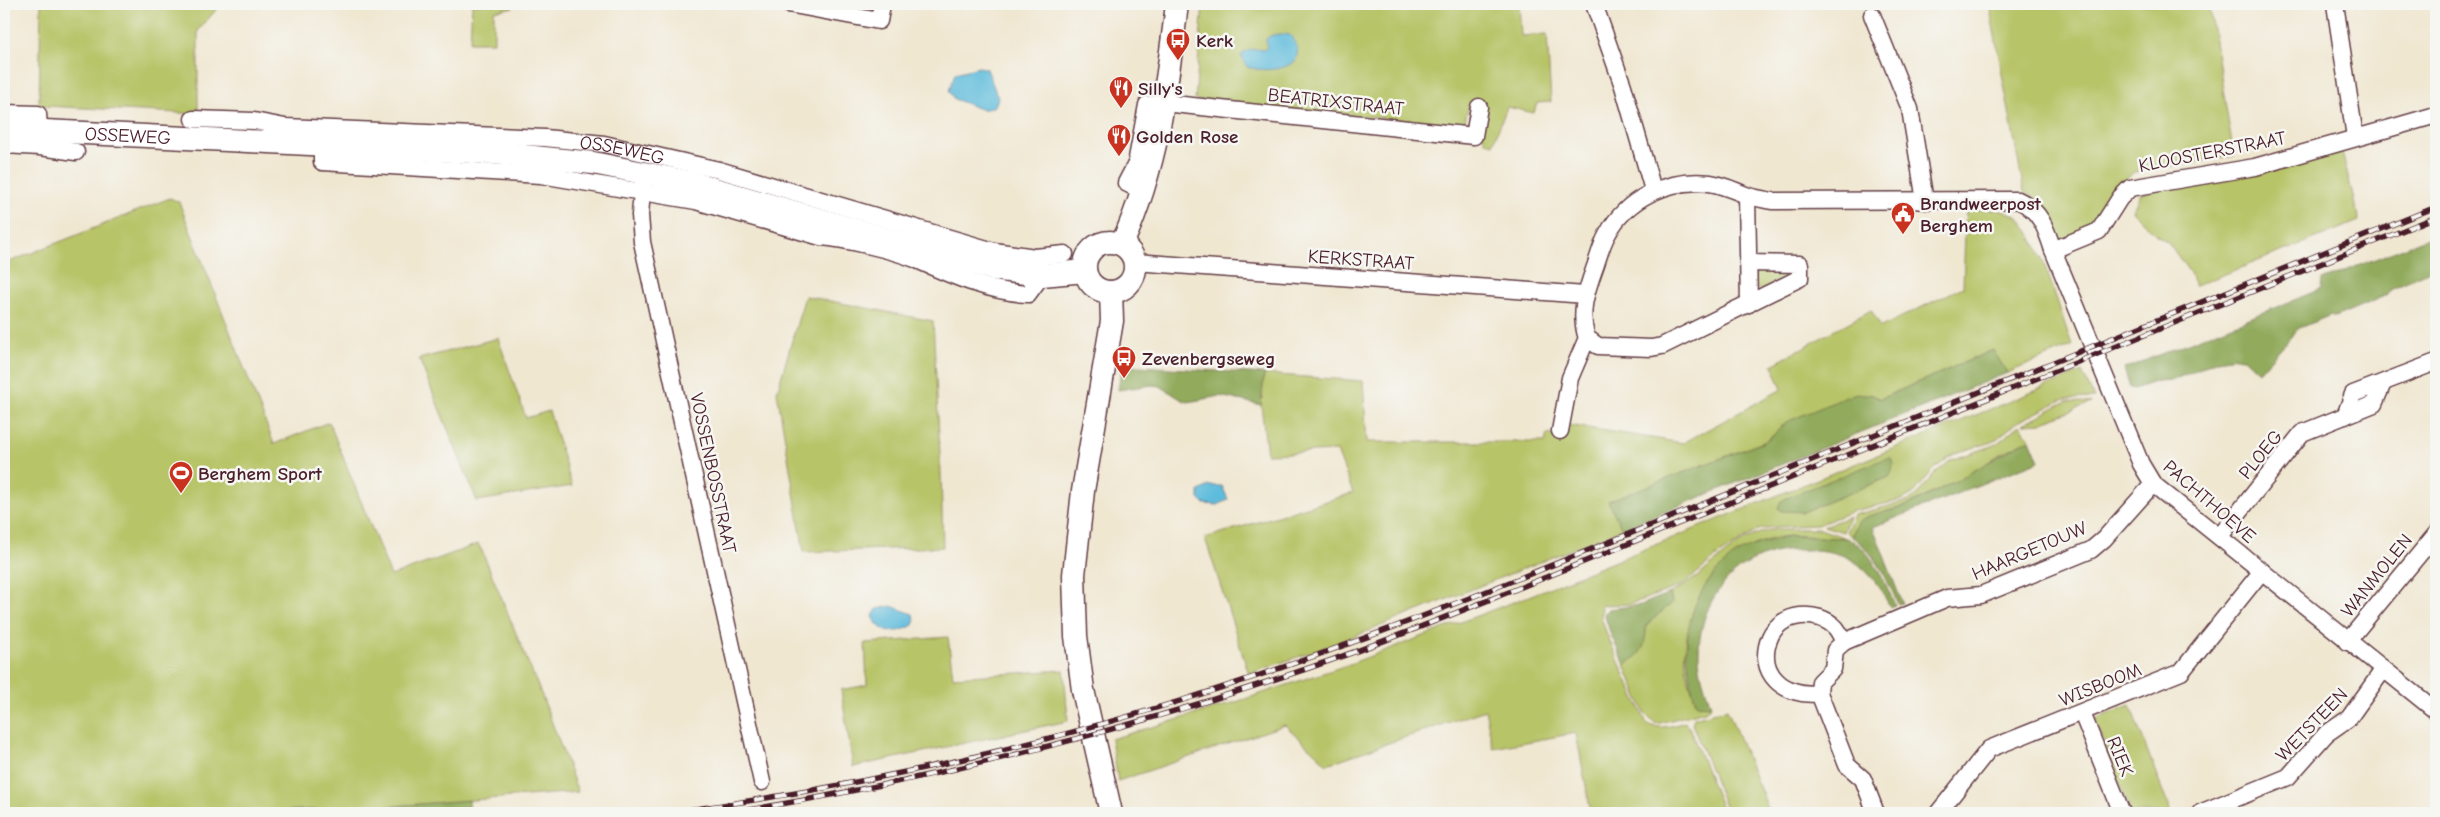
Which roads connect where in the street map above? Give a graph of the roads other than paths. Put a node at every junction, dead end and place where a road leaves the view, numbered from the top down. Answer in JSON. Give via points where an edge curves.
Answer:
{"nodes":[{"id":1,"x":788,"y":4,"type":"edge"},
{"id":2,"x":882,"y":4,"type":"edge"},
{"id":3,"x":1177,"y":4,"type":"edge"},
{"id":4,"x":1594,"y":4,"type":"edge"},
{"id":5,"x":2335,"y":4,"type":"edge"},
{"id":6,"x":844,"y":9,"type":"edge"},
{"id":7,"x":1872,"y":15,"type":"dead end"},
{"id":8,"x":1164,"y":103,"type":"junction"},
{"id":9,"x":1480,"y":107,"type":"dead end"},
{"id":10,"x":4,"y":113,"type":"edge"},
{"id":11,"x":2436,"y":115,"type":"edge"},
{"id":12,"x":193,"y":119,"type":"dead end"},
{"id":13,"x":4,"y":129,"type":"edge"},
{"id":14,"x":215,"y":130,"type":"junction"},
{"id":15,"x":2355,"y":137,"type":"junction"},
{"id":16,"x":40,"y":139,"type":"junction"},
{"id":17,"x":4,"y":145,"type":"edge"},
{"id":18,"x":76,"y":152,"type":"dead end"},
{"id":19,"x":643,"y":182,"type":"junction"},
{"id":20,"x":1653,"y":190,"type":"junction"},
{"id":21,"x":1747,"y":196,"type":"junction"},
{"id":22,"x":1925,"y":201,"type":"junction"},
{"id":23,"x":1122,"y":244,"type":"junction"},
{"id":24,"x":2053,"y":250,"type":"junction"},
{"id":25,"x":1065,"y":254,"type":"dead end"},
{"id":26,"x":1135,"y":262,"type":"junction"},
{"id":27,"x":1748,"y":263,"type":"junction"},
{"id":28,"x":1016,"y":265,"type":"junction"},
{"id":29,"x":1085,"y":271,"type":"junction"},
{"id":30,"x":1042,"y":276,"type":"junction"},
{"id":31,"x":1111,"y":292,"type":"junction"},
{"id":32,"x":1585,"y":295,"type":"junction"},
{"id":33,"x":1749,"y":304,"type":"junction"},
{"id":34,"x":1588,"y":338,"type":"junction"},
{"id":35,"x":2436,"y":362,"type":"edge"},
{"id":36,"x":1560,"y":431,"type":"dead end"},
{"id":37,"x":2153,"y":484,"type":"junction"},
{"id":38,"x":2436,"y":534,"type":"edge"},
{"id":39,"x":2220,"y":536,"type":"junction"},
{"id":40,"x":2262,"y":572,"type":"junction"},
{"id":41,"x":1844,"y":642,"type":"junction"},
{"id":42,"x":2348,"y":642,"type":"junction"},
{"id":43,"x":2383,"y":670,"type":"junction"},
{"id":44,"x":1819,"y":693,"type":"junction"},
{"id":45,"x":2436,"y":711,"type":"edge"},
{"id":46,"x":2082,"y":713,"type":"junction"},
{"id":47,"x":762,"y":782,"type":"dead end"},
{"id":48,"x":1112,"y":813,"type":"edge"},
{"id":49,"x":1876,"y":813,"type":"edge"},
{"id":50,"x":1938,"y":813,"type":"edge"},
{"id":51,"x":2122,"y":813,"type":"edge"},
{"id":52,"x":2200,"y":813,"type":"edge"}],
"edges":[{"from":1,"to":6,"type":"street"},
{"from":2,"to":6,"type":"street","via":[[879,21]]},
{"from":3,"to":8,"type":"street"},
{"from":4,"to":20,"type":"street","via":[[1623,86]]},
{"from":5,"to":15,"type":"street"},
{"from":7,"to":22,"type":"street","via":[[1910,109]]},
{"from":8,"to":9,"type":"street","name":"BEATRIXSTRAAT","via":[[1474,136]]},
{"from":8,"to":23,"type":"street","via":[[1149,172]]},
{"from":10,"to":16,"type":"street","via":[[38,114]]},
{"from":11,"to":15,"type":"street","name":"KLOOSTERSTRAAT"},
{"from":12,"to":14,"type":"street","name":"OSSEWEG"},
{"from":13,"to":16,"type":"street","name":"OSSEWEG"},
{"from":14,"to":16,"type":"street","name":"OSSEWEG"},
{"from":14,"to":19,"type":"street","name":"OSSEWEG","via":[[322,153],[427,159],[550,158]]},
{"from":14,"to":28,"type":"street","name":"OSSEWEG","via":[[254,121],[285,127],[545,138],[604,144],[719,170]]},
{"from":15,"to":24,"type":"street","name":"KLOOSTERSTRAAT","via":[[2255,167],[2130,188],[2099,230]]},
{"from":16,"to":17,"type":"street","name":"OSSEWEG"},
{"from":16,"to":18,"type":"street","name":"OSSEWEG"},
{"from":19,"to":28,"type":"street","name":"OSSEWEG","via":[[718,190],[983,266]]},
{"from":19,"to":30,"type":"street","name":"OSSEWEG","via":[[696,202],[914,259],[940,272],[1013,293],[1028,294]]},
{"from":19,"to":47,"type":"street","name":"VOSSENBOSSTRAAT","via":[[642,242]]},
{"from":20,"to":21,"type":"street","via":[[1679,184],[1708,183],[1731,187]]},
{"from":20,"to":32,"type":"street","via":[[1614,223],[1606,236]]},
{"from":21,"to":22,"type":"street","via":[[1772,201]]},
{"from":21,"to":27,"type":"street"},
{"from":22,"to":24,"type":"street","via":[[2018,200],[2029,205],[2043,220]]},
{"from":23,"to":26,"type":"street"},
{"from":23,"to":29,"type":"street","via":[[1098,245],[1087,257]]},
{"from":24,"to":37,"type":"street","name":"PACHTHOEVE","via":[[2141,464]]},
{"from":25,"to":28,"type":"street","name":"OSSEWEG","via":[[1035,257]]},
{"from":26,"to":31,"type":"street","via":[[1135,273],[1130,282]]},
{"from":26,"to":32,"type":"street","name":"KERKSTRAAT"},
{"from":27,"to":33,"type":"street"},
{"from":27,"to":33,"type":"street","via":[[1800,264],[1800,278]]},
{"from":28,"to":30,"type":"street","name":"OSSEWEG"},
{"from":29,"to":30,"type":"street","name":"OSSEWEG"},
{"from":29,"to":31,"type":"street","via":[[1093,285],[1104,292]]},
{"from":31,"to":48,"type":"street","via":[[1112,321],[1083,491],[1074,575],[1076,636],[1083,690]]},
{"from":32,"to":34,"type":"street","via":[[1583,324]]},
{"from":33,"to":34,"type":"street","via":[[1662,346],[1598,346]]},
{"from":34,"to":36,"type":"street","via":[[1570,378]]},
{"from":35,"to":39,"type":"street","name":"PLOEG","via":[[2353,394],[2345,416],[2302,434]]},
{"from":37,"to":39,"type":"street","name":"PACHTHOEVE"},
{"from":37,"to":41,"type":"street","name":"HAARGETOUW","via":[[2104,539],[2090,550],[1981,595],[1947,598]]},
{"from":38,"to":42,"type":"street","name":"WANMOLEN"},
{"from":39,"to":40,"type":"street","name":"PACHTHOEVE"},
{"from":40,"to":42,"type":"street","name":"PACHTHOEVE"},
{"from":40,"to":46,"type":"street","name":"WISBOOM","via":[[2181,672]]},
{"from":41,"to":44,"type":"street","via":[[1835,650],[1833,668],[1820,682]]},
{"from":41,"to":44,"type":"street","via":[[1836,628],[1824,619],[1809,615],[1787,620],[1771,636],[1766,651],[1768,666],[1775,680],[1795,693]]},
{"from":42,"to":43,"type":"street","name":"PACHTHOEVE"},
{"from":43,"to":45,"type":"street","name":"PACHTHOEVE"},
{"from":43,"to":52,"type":"street","name":"WETSTEEN","via":[[2349,718],[2326,734],[2288,777]]},
{"from":44,"to":49,"type":"street","via":[[1847,765],[1863,779]]},
{"from":46,"to":50,"type":"street","name":"WISBOOM","via":[[1990,749]]},
{"from":46,"to":51,"type":"street","name":"RIEK"}]}
